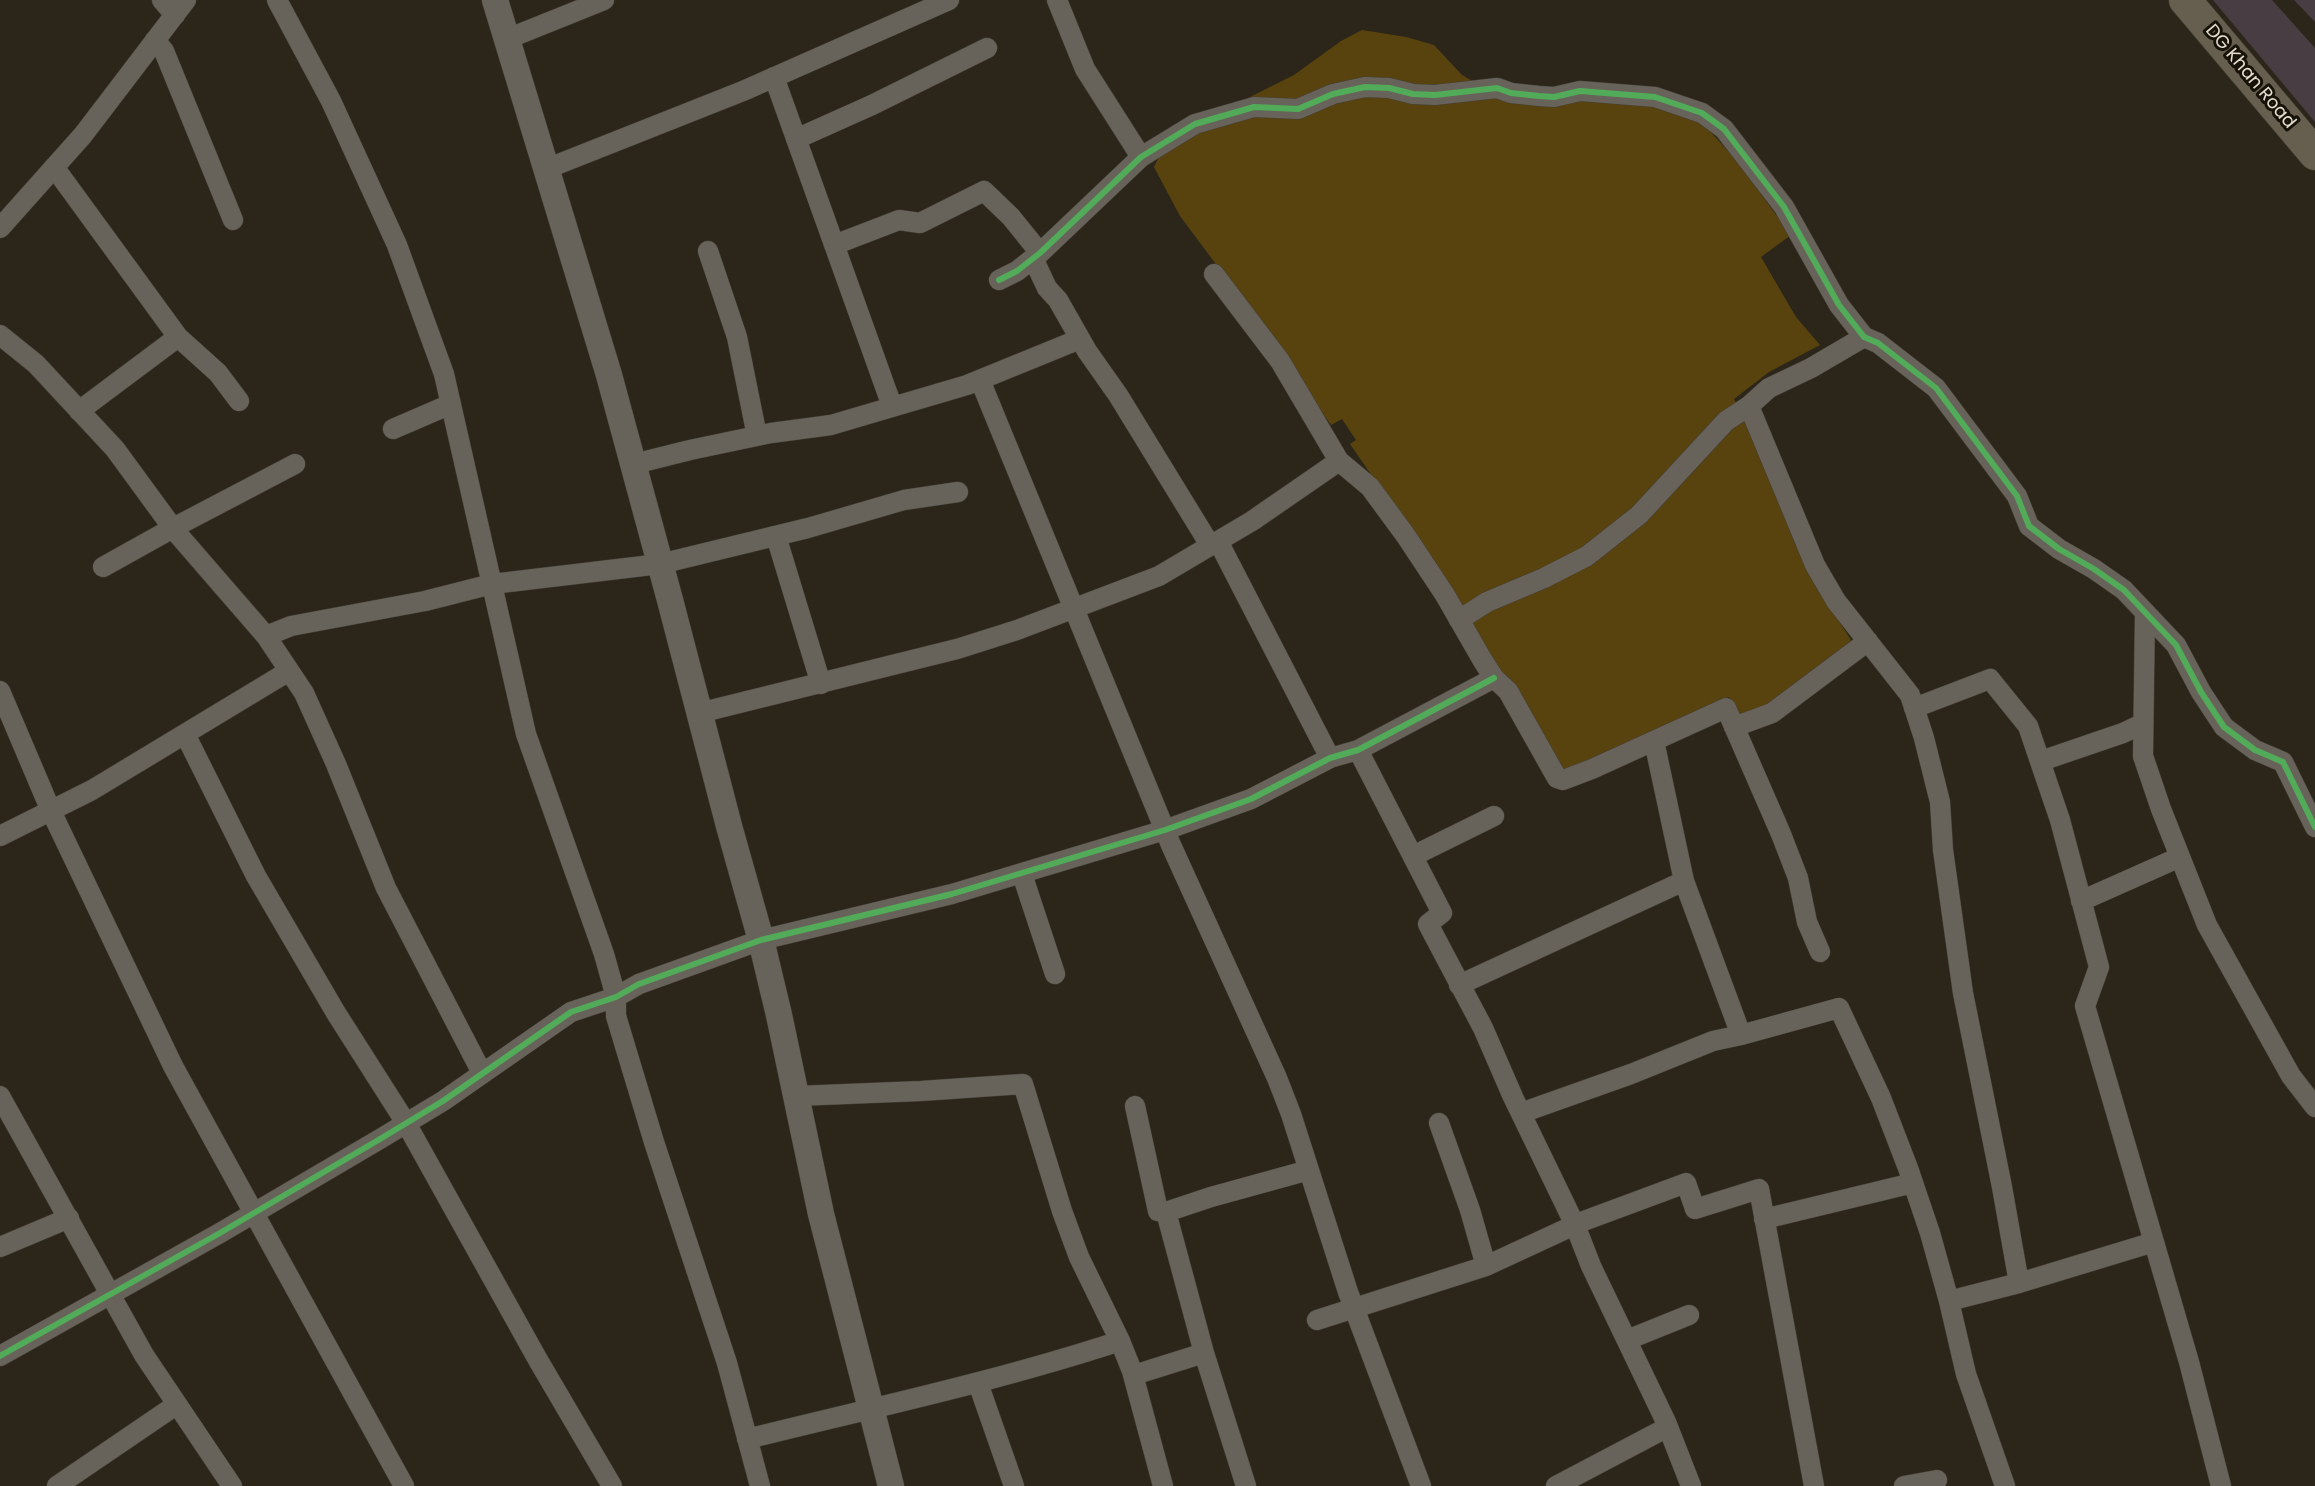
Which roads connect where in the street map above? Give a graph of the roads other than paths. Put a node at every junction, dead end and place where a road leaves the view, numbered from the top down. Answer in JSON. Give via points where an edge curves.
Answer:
{"nodes":[{"id":1,"x":162,"y":0,"type":"edge"},
{"id":2,"x":277,"y":0,"type":"edge"},
{"id":3,"x":495,"y":0,"type":"edge"},
{"id":4,"x":604,"y":0,"type":"edge"},
{"id":5,"x":949,"y":0,"type":"edge"},
{"id":6,"x":1057,"y":0,"type":"edge"},
{"id":7,"x":2184,"y":0,"type":"edge"},
{"id":8,"x":180,"y":8,"type":"edge"},
{"id":9,"x":507,"y":39,"type":"junction"},
{"id":10,"x":155,"y":40,"type":"junction"},
{"id":11,"x":987,"y":48,"type":"dead end"},
{"id":12,"x":774,"y":77,"type":"junction"},
{"id":13,"x":796,"y":140,"type":"junction"},
{"id":14,"x":2315,"y":154,"type":"edge"},
{"id":15,"x":1141,"y":157,"type":"junction"},
{"id":16,"x":54,"y":168,"type":"junction"},
{"id":17,"x":546,"y":169,"type":"junction"},
{"id":18,"x":233,"y":220,"type":"dead end"},
{"id":19,"x":0,"y":228,"type":"edge"},
{"id":20,"x":834,"y":245,"type":"junction"},
{"id":21,"x":708,"y":251,"type":"dead end"},
{"id":22,"x":1036,"y":255,"type":"junction"},
{"id":23,"x":1214,"y":274,"type":"dead end"},
{"id":24,"x":999,"y":280,"type":"dead end"},
{"id":25,"x":0,"y":335,"type":"edge"},
{"id":26,"x":178,"y":337,"type":"junction"},
{"id":27,"x":1864,"y":337,"type":"junction"},
{"id":28,"x":1080,"y":339,"type":"junction"},
{"id":29,"x":980,"y":380,"type":"junction"},
{"id":30,"x":239,"y":401,"type":"dead end"},
{"id":31,"x":451,"y":404,"type":"junction"},
{"id":32,"x":892,"y":406,"type":"junction"},
{"id":33,"x":1749,"y":406,"type":"junction"},
{"id":34,"x":79,"y":411,"type":"junction"},
{"id":35,"x":393,"y":429,"type":"dead end"},
{"id":36,"x":757,"y":436,"type":"junction"},
{"id":37,"x":1339,"y":461,"type":"junction"},
{"id":38,"x":295,"y":464,"type":"dead end"},
{"id":39,"x":634,"y":465,"type":"junction"},
{"id":40,"x":958,"y":492,"type":"dead end"},
{"id":41,"x":172,"y":528,"type":"junction"},
{"id":42,"x":776,"y":536,"type":"junction"},
{"id":43,"x":1214,"y":543,"type":"junction"},
{"id":44,"x":660,"y":564,"type":"junction"},
{"id":45,"x":103,"y":567,"type":"dead end"},
{"id":46,"x":492,"y":584,"type":"junction"},
{"id":47,"x":1072,"y":608,"type":"junction"},
{"id":48,"x":2145,"y":612,"type":"junction"},
{"id":49,"x":1459,"y":620,"type":"junction"},
{"id":50,"x":266,"y":636,"type":"junction"},
{"id":51,"x":1868,"y":641,"type":"junction"},
{"id":52,"x":289,"y":671,"type":"junction"},
{"id":53,"x":1494,"y":678,"type":"junction"},
{"id":54,"x":822,"y":684,"type":"junction"},
{"id":55,"x":0,"y":692,"type":"edge"},
{"id":56,"x":1914,"y":708,"type":"junction"},
{"id":57,"x":699,"y":713,"type":"junction"},
{"id":58,"x":2142,"y":724,"type":"junction"},
{"id":59,"x":1734,"y":727,"type":"junction"},
{"id":60,"x":185,"y":734,"type":"junction"},
{"id":61,"x":1654,"y":741,"type":"junction"},
{"id":62,"x":1358,"y":750,"type":"junction"},
{"id":63,"x":1330,"y":758,"type":"junction"},
{"id":64,"x":2041,"y":760,"type":"junction"},
{"id":65,"x":51,"y":811,"type":"junction"},
{"id":66,"x":1494,"y":816,"type":"dead end"},
{"id":67,"x":2315,"y":827,"type":"edge"},
{"id":68,"x":1165,"y":830,"type":"junction"},
{"id":69,"x":0,"y":836,"type":"edge"},
{"id":70,"x":1413,"y":856,"type":"junction"},
{"id":71,"x":2180,"y":856,"type":"junction"},
{"id":72,"x":1022,"y":874,"type":"junction"},
{"id":73,"x":1684,"y":881,"type":"junction"},
{"id":74,"x":2081,"y":901,"type":"junction"},
{"id":75,"x":761,"y":940,"type":"junction"},
{"id":76,"x":1820,"y":952,"type":"dead end"},
{"id":77,"x":1055,"y":974,"type":"dead end"},
{"id":78,"x":1459,"y":985,"type":"junction"},
{"id":79,"x":616,"y":997,"type":"junction"},
{"id":80,"x":1742,"y":1035,"type":"junction"},
{"id":81,"x":482,"y":1072,"type":"junction"},
{"id":82,"x":0,"y":1096,"type":"edge"},
{"id":83,"x":796,"y":1096,"type":"junction"},
{"id":84,"x":1135,"y":1106,"type":"dead end"},
{"id":85,"x":2315,"y":1107,"type":"edge"},
{"id":86,"x":1521,"y":1113,"type":"junction"},
{"id":87,"x":406,"y":1123,"type":"junction"},
{"id":88,"x":1439,"y":1123,"type":"dead end"},
{"id":89,"x":1309,"y":1170,"type":"junction"},
{"id":90,"x":1913,"y":1183,"type":"junction"},
{"id":91,"x":1166,"y":1212,"type":"junction"},
{"id":92,"x":253,"y":1213,"type":"junction"},
{"id":93,"x":69,"y":1218,"type":"junction"},
{"id":94,"x":1764,"y":1219,"type":"junction"},
{"id":95,"x":1575,"y":1225,"type":"junction"},
{"id":96,"x":2154,"y":1242,"type":"junction"},
{"id":97,"x":0,"y":1247,"type":"edge"},
{"id":98,"x":1486,"y":1266,"type":"junction"},
{"id":99,"x":2019,"y":1283,"type":"junction"},
{"id":100,"x":111,"y":1293,"type":"junction"},
{"id":101,"x":1949,"y":1301,"type":"junction"},
{"id":102,"x":1355,"y":1308,"type":"junction"},
{"id":103,"x":1689,"y":1315,"type":"dead end"},
{"id":104,"x":1317,"y":1320,"type":"dead end"},
{"id":105,"x":1627,"y":1340,"type":"junction"},
{"id":106,"x":1120,"y":1341,"type":"junction"},
{"id":107,"x":1204,"y":1353,"type":"junction"},
{"id":108,"x":0,"y":1356,"type":"edge"},
{"id":109,"x":1134,"y":1375,"type":"junction"},
{"id":110,"x":978,"y":1383,"type":"junction"},
{"id":111,"x":176,"y":1405,"type":"junction"},
{"id":112,"x":871,"y":1408,"type":"junction"},
{"id":113,"x":1668,"y":1428,"type":"junction"},
{"id":114,"x":747,"y":1439,"type":"junction"},
{"id":115,"x":1937,"y":1480,"type":"dead end"},
{"id":116,"x":57,"y":1486,"type":"edge"},
{"id":117,"x":232,"y":1486,"type":"edge"},
{"id":118,"x":404,"y":1486,"type":"edge"},
{"id":119,"x":612,"y":1486,"type":"edge"},
{"id":120,"x":760,"y":1486,"type":"edge"},
{"id":121,"x":891,"y":1486,"type":"edge"},
{"id":122,"x":1014,"y":1486,"type":"edge"},
{"id":123,"x":1163,"y":1486,"type":"edge"},
{"id":124,"x":1246,"y":1486,"type":"edge"},
{"id":125,"x":1421,"y":1486,"type":"edge"},
{"id":126,"x":1556,"y":1486,"type":"edge"},
{"id":127,"x":1691,"y":1486,"type":"edge"},
{"id":128,"x":1814,"y":1486,"type":"edge"},
{"id":129,"x":1904,"y":1486,"type":"edge"},
{"id":130,"x":2005,"y":1486,"type":"edge"},
{"id":131,"x":2221,"y":1486,"type":"edge"}],
"edges":[{"from":1,"to":8,"type":"street"},
{"from":2,"to":31,"type":"street","via":[[331,101],[397,245],[444,374]]},
{"from":3,"to":9,"type":"street"},
{"from":4,"to":9,"type":"street"},
{"from":5,"to":12,"type":"street"},
{"from":6,"to":15,"type":"street","via":[[1085,69]]},
{"from":7,"to":14,"type":"main road","name":"DG Khan Road"},
{"from":8,"to":10,"type":"street"},
{"from":9,"to":17,"type":"street"},
{"from":10,"to":16,"type":"street"},
{"from":10,"to":18,"type":"street","via":[[164,51]]},
{"from":11,"to":13,"type":"street"},
{"from":12,"to":13,"type":"street"},
{"from":12,"to":17,"type":"street"},
{"from":13,"to":20,"type":"street"},
{"from":15,"to":22,"type":"street"},
{"from":15,"to":27,"type":"street","via":[[1195,124],[1254,107],[1298,109],[1333,94],[1365,87],[1413,94],[1497,88],[1554,97],[1580,91],[1655,97],[1702,113],[1724,129],[1784,207],[1839,304]]},
{"from":16,"to":19,"type":"street"},
{"from":16,"to":26,"type":"street"},
{"from":17,"to":39,"type":"street"},
{"from":20,"to":22,"type":"street","via":[[899,220],[920,223],[984,191],[1011,217]]},
{"from":20,"to":32,"type":"street"},
{"from":21,"to":36,"type":"street","via":[[737,336]]},
{"from":22,"to":24,"type":"street"},
{"from":22,"to":28,"type":"street","via":[[1047,288]]},
{"from":23,"to":37,"type":"street","via":[[1280,361]]},
{"from":25,"to":34,"type":"street","via":[[36,364]]},
{"from":26,"to":30,"type":"street","via":[[218,373]]},
{"from":26,"to":34,"type":"street"},
{"from":27,"to":33,"type":"street","via":[[1769,388]]},
{"from":27,"to":48,"type":"street","via":[[1878,343],[1936,388],[2017,496],[2029,526],[2124,590]]},
{"from":28,"to":29,"type":"street"},
{"from":28,"to":43,"type":"street"},
{"from":29,"to":32,"type":"street"},
{"from":29,"to":47,"type":"street"},
{"from":31,"to":35,"type":"street"},
{"from":31,"to":46,"type":"street"},
{"from":32,"to":36,"type":"street","via":[[831,425]]},
{"from":33,"to":49,"type":"street","via":[[1726,421],[1640,515],[1587,556],[1487,602]]},
{"from":33,"to":51,"type":"street","via":[[1815,565],[1836,601]]},
{"from":34,"to":41,"type":"street","via":[[115,450]]},
{"from":36,"to":39,"type":"street"},
{"from":37,"to":43,"type":"street"},
{"from":37,"to":49,"type":"street","via":[[1370,487]]},
{"from":38,"to":41,"type":"street"},
{"from":39,"to":44,"type":"street"},
{"from":40,"to":42,"type":"street","via":[[904,500]]},
{"from":41,"to":45,"type":"street"},
{"from":41,"to":50,"type":"street"},
{"from":42,"to":44,"type":"street"},
{"from":42,"to":54,"type":"street"},
{"from":43,"to":47,"type":"street","via":[[1158,576]]},
{"from":43,"to":63,"type":"street"},
{"from":44,"to":46,"type":"street"},
{"from":44,"to":57,"type":"street"},
{"from":46,"to":50,"type":"street","via":[[291,626]]},
{"from":46,"to":79,"type":"street","via":[[526,734]]},
{"from":47,"to":54,"type":"street","via":[[957,649]]},
{"from":47,"to":68,"type":"street"},
{"from":48,"to":58,"type":"street"},
{"from":48,"to":67,"type":"street","via":[[2176,645],[2224,727],[2255,750],[2283,762]]},
{"from":49,"to":53,"type":"street"},
{"from":50,"to":52,"type":"street"},
{"from":51,"to":56,"type":"street","via":[[1910,695]]},
{"from":51,"to":59,"type":"street","via":[[1772,712]]},
{"from":52,"to":60,"type":"street"},
{"from":52,"to":81,"type":"street","via":[[309,703],[386,888]]},
{"from":53,"to":61,"type":"street","via":[[1508,691],[1559,781]]},
{"from":53,"to":62,"type":"street"},
{"from":54,"to":57,"type":"street"},
{"from":55,"to":65,"type":"street"},
{"from":56,"to":64,"type":"street","via":[[1990,679],[2028,726]]},
{"from":56,"to":99,"type":"street","via":[[1940,802],[1963,993]]},
{"from":57,"to":75,"type":"street"},
{"from":58,"to":64,"type":"street"},
{"from":58,"to":71,"type":"street","via":[[2143,756]]},
{"from":59,"to":61,"type":"street","via":[[1726,708]]},
{"from":59,"to":76,"type":"street","via":[[1798,878]]},
{"from":60,"to":65,"type":"street"},
{"from":60,"to":87,"type":"street","via":[[256,876]]},
{"from":61,"to":73,"type":"street"},
{"from":62,"to":63,"type":"street"},
{"from":62,"to":70,"type":"street"},
{"from":63,"to":68,"type":"street","via":[[1251,799]]},
{"from":64,"to":74,"type":"street"},
{"from":65,"to":69,"type":"street"},
{"from":65,"to":92,"type":"street","via":[[173,1066]]},
{"from":66,"to":70,"type":"street"},
{"from":68,"to":72,"type":"street"},
{"from":68,"to":89,"type":"street","via":[[1277,1078]]},
{"from":70,"to":78,"type":"street","via":[[1442,913],[1428,924]]},
{"from":71,"to":74,"type":"street"},
{"from":71,"to":85,"type":"street","via":[[2207,925],[2291,1076]]},
{"from":72,"to":75,"type":"street"},
{"from":72,"to":77,"type":"street"},
{"from":73,"to":78,"type":"street"},
{"from":73,"to":80,"type":"street"},
{"from":74,"to":96,"type":"street","via":[[2099,967],[2085,1006]]},
{"from":75,"to":79,"type":"street","via":[[639,984]]},
{"from":75,"to":83,"type":"street"},
{"from":78,"to":86,"type":"street"},
{"from":79,"to":81,"type":"street","via":[[572,1012]]},
{"from":79,"to":114,"type":"street","via":[[616,1016],[727,1363]]},
{"from":80,"to":86,"type":"street","via":[[1713,1041]]},
{"from":80,"to":90,"type":"street","via":[[1839,1008],[1881,1098]]},
{"from":81,"to":87,"type":"street"},
{"from":82,"to":93,"type":"street"},
{"from":83,"to":106,"type":"street","via":[[1023,1084],[1079,1257]]},
{"from":83,"to":112,"type":"street","via":[[821,1214]]},
{"from":84,"to":91,"type":"street","via":[[1158,1211]]},
{"from":86,"to":95,"type":"street"},
{"from":87,"to":92,"type":"street"},
{"from":87,"to":119,"type":"street"},
{"from":88,"to":98,"type":"street"},
{"from":89,"to":91,"type":"street"},
{"from":89,"to":102,"type":"street"},
{"from":90,"to":94,"type":"street"},
{"from":90,"to":101,"type":"street"},
{"from":91,"to":107,"type":"street"},
{"from":92,"to":100,"type":"street"},
{"from":92,"to":118,"type":"street"},
{"from":93,"to":97,"type":"street"},
{"from":93,"to":100,"type":"street"},
{"from":94,"to":95,"type":"street","via":[[1759,1189],[1695,1209],[1686,1183]]},
{"from":94,"to":128,"type":"street"},
{"from":95,"to":98,"type":"street"},
{"from":95,"to":105,"type":"street"},
{"from":96,"to":99,"type":"street"},
{"from":96,"to":131,"type":"street"},
{"from":98,"to":102,"type":"street"},
{"from":99,"to":101,"type":"street"},
{"from":100,"to":108,"type":"street"},
{"from":100,"to":111,"type":"street"},
{"from":101,"to":130,"type":"street","via":[[1966,1374]]},
{"from":102,"to":104,"type":"street"},
{"from":102,"to":125,"type":"street"},
{"from":103,"to":105,"type":"street"},
{"from":105,"to":113,"type":"street"},
{"from":106,"to":109,"type":"street"},
{"from":106,"to":110,"type":"street"},
{"from":107,"to":109,"type":"street"},
{"from":107,"to":124,"type":"street"},
{"from":109,"to":123,"type":"street"},
{"from":110,"to":112,"type":"street"},
{"from":110,"to":122,"type":"street"},
{"from":111,"to":116,"type":"street"},
{"from":111,"to":117,"type":"street"},
{"from":112,"to":114,"type":"street"},
{"from":112,"to":121,"type":"street"},
{"from":113,"to":126,"type":"street"},
{"from":113,"to":127,"type":"street"},
{"from":114,"to":120,"type":"street"},
{"from":115,"to":129,"type":"street"}]}
